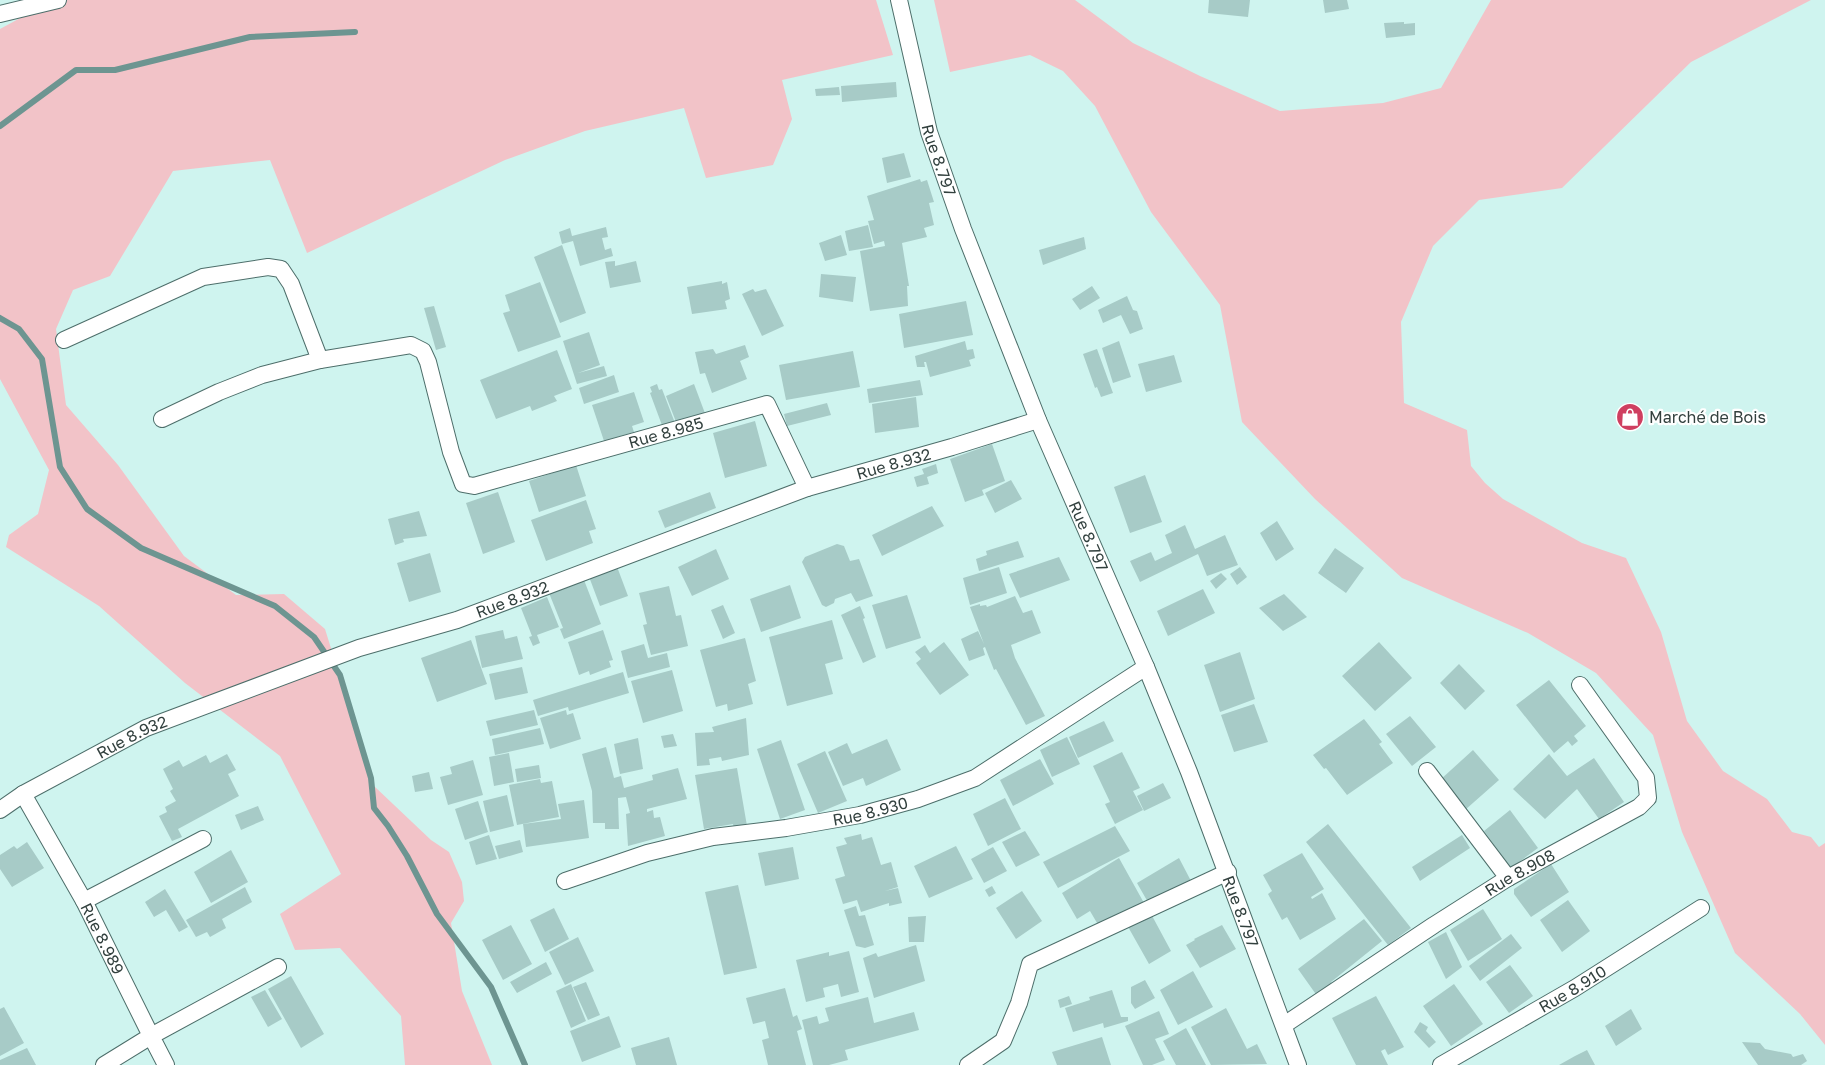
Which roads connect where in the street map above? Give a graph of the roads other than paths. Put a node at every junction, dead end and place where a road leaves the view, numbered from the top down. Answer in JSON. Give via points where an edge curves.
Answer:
{"nodes":[{"id":1,"x":58,"y":0,"type":"edge"},
{"id":2,"x":898,"y":0,"type":"edge"},
{"id":3,"x":0,"y":14,"type":"edge"},
{"id":4,"x":64,"y":340,"type":"dead end"},
{"id":5,"x":320,"y":360,"type":"junction"},
{"id":6,"x":162,"y":419,"type":"dead end"},
{"id":7,"x":1038,"y":420,"type":"junction"},
{"id":8,"x":807,"y":488,"type":"junction"},
{"id":9,"x":1146,"y":667,"type":"junction"},
{"id":10,"x":1580,"y":685,"type":"dead end"},
{"id":11,"x":1427,"y":771,"type":"dead end"},
{"id":12,"x":23,"y":794,"type":"junction"},
{"id":13,"x":0,"y":810,"type":"edge"},
{"id":14,"x":203,"y":840,"type":"dead end"},
{"id":15,"x":1228,"y":872,"type":"junction"},
{"id":16,"x":1508,"y":878,"type":"junction"},
{"id":17,"x":565,"y":881,"type":"dead end"},
{"id":18,"x":84,"y":901,"type":"junction"},
{"id":19,"x":1701,"y":908,"type":"dead end"},
{"id":20,"x":278,"y":967,"type":"dead end"},
{"id":21,"x":1284,"y":1025,"type":"junction"},
{"id":22,"x":151,"y":1036,"type":"junction"},
{"id":23,"x":104,"y":1065,"type":"edge"},
{"id":24,"x":166,"y":1065,"type":"edge"},
{"id":25,"x":968,"y":1065,"type":"edge"},
{"id":26,"x":1298,"y":1065,"type":"edge"},
{"id":27,"x":1441,"y":1065,"type":"edge"}],
"edges":[{"from":1,"to":3,"type":"street"},
{"from":2,"to":7,"type":"street","name":"Rue 8.797","via":[[929,132]]},
{"from":4,"to":5,"type":"street","via":[[203,277],[268,267],[281,269],[291,284]]},
{"from":5,"to":6,"type":"street","via":[[262,375]]},
{"from":5,"to":8,"type":"street","name":"Rue 8.985","via":[[410,345],[423,351],[463,484],[474,486],[767,404]]},
{"from":7,"to":8,"type":"street","name":"Rue 8.932"},
{"from":7,"to":9,"type":"street","name":"Rue 8.797"},
{"from":8,"to":12,"type":"street","name":"Rue 8.932","via":[[457,620],[360,648],[146,728]]},
{"from":9,"to":15,"type":"street","name":"Rue 8.797"},
{"from":9,"to":17,"type":"street","name":"Rue 8.930","via":[[975,778],[918,800],[860,815],[713,837],[647,852]]},
{"from":10,"to":16,"type":"street","name":"Rue 8.908","via":[[1646,778],[1648,798],[1639,807]]},
{"from":11,"to":16,"type":"street"},
{"from":12,"to":13,"type":"street","name":"Rue 8.932"},
{"from":12,"to":18,"type":"street","name":"Rue 8.989"},
{"from":14,"to":18,"type":"street"},
{"from":15,"to":21,"type":"street","name":"Rue 8.797","via":[[1259,964]]},
{"from":15,"to":25,"type":"street","via":[[1030,964],[1003,1041]]},
{"from":16,"to":21,"type":"street","name":"Rue 8.908"},
{"from":18,"to":22,"type":"street","name":"Rue 8.989"},
{"from":19,"to":27,"type":"street","name":"Rue 8.910","via":[[1575,988]]},
{"from":20,"to":22,"type":"street"},
{"from":21,"to":26,"type":"street","name":"Rue 8.797"},
{"from":22,"to":23,"type":"street"},
{"from":22,"to":24,"type":"street","name":"Rue 8.989"}]}
